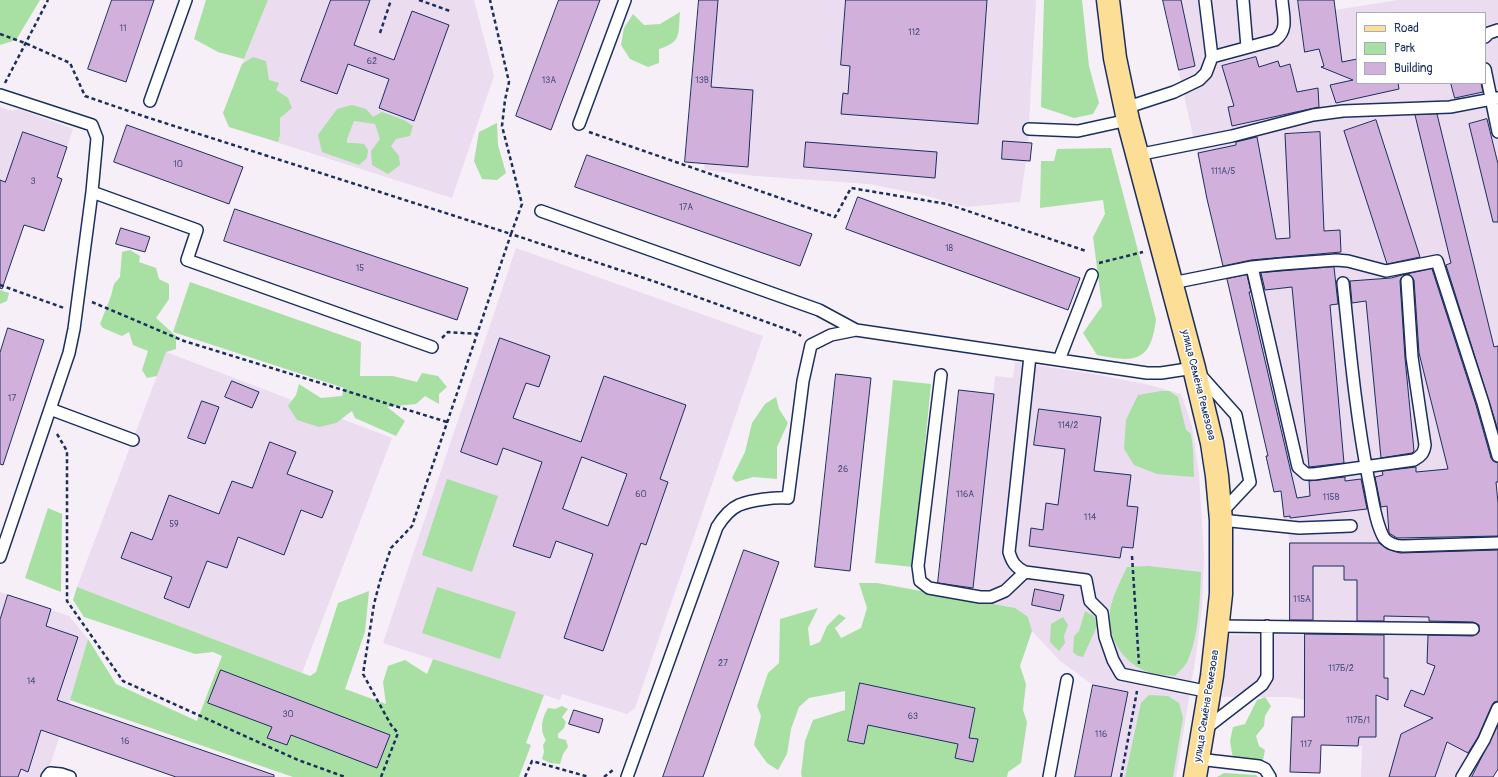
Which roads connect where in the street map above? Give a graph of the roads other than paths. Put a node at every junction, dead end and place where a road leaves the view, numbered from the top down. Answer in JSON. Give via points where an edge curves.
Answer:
{"nodes":[{"id":1,"x":186,"y":0,"type":"edge"},
{"id":2,"x":625,"y":0,"type":"edge"},
{"id":3,"x":1108,"y":0,"type":"edge"},
{"id":4,"x":1205,"y":0,"type":"edge"},
{"id":5,"x":1243,"y":0,"type":"edge"},
{"id":6,"x":1282,"y":0,"type":"edge"},
{"id":7,"x":1498,"y":30,"type":"edge"},
{"id":8,"x":1486,"y":36,"type":"edge"},
{"id":9,"x":1247,"y":47,"type":"junction"},
{"id":10,"x":1212,"y":56,"type":"junction"},
{"id":11,"x":1486,"y":72,"type":"edge"},
{"id":12,"x":2,"y":91,"type":"edge"},
{"id":13,"x":1494,"y":98,"type":"edge"},
{"id":14,"x":150,"y":101,"type":"dead end"},
{"id":15,"x":1126,"y":114,"type":"junction"},
{"id":16,"x":582,"y":128,"type":"road end"},
{"id":17,"x":1029,"y":129,"type":"dead end"},
{"id":18,"x":1498,"y":132,"type":"edge"},
{"id":19,"x":1137,"y":155,"type":"junction"},
{"id":20,"x":92,"y":192,"type":"junction"},
{"id":21,"x":541,"y":211,"type":"dead end"},
{"id":22,"x":1252,"y":267,"type":"junction"},
{"id":23,"x":1092,"y":275,"type":"dead end"},
{"id":24,"x":1407,"y":281,"type":"dead end"},
{"id":25,"x":1172,"y":283,"type":"junction"},
{"id":26,"x":1343,"y":284,"type":"dead end"},
{"id":27,"x":856,"y":330,"type":"junction"},
{"id":28,"x":432,"y":347,"type":"road end"},
{"id":29,"x":1030,"y":356,"type":"junction"},
{"id":30,"x":1059,"y":360,"type":"junction"},
{"id":31,"x":1194,"y":368,"type":"junction"},
{"id":32,"x":941,"y":375,"type":"dead end"},
{"id":33,"x":49,"y":412,"type":"junction"},
{"id":34,"x":133,"y":440,"type":"dead end"},
{"id":35,"x":1498,"y":456,"type":"edge"},
{"id":36,"x":1366,"y":467,"type":"junction"},
{"id":37,"x":1221,"y":517,"type":"junction"},
{"id":38,"x":1351,"y":526,"type":"dead end"},
{"id":39,"x":1498,"y":543,"type":"edge"},
{"id":40,"x":0,"y":557,"type":"edge"},
{"id":41,"x":1025,"y":572,"type":"junction"},
{"id":42,"x":1219,"y":626,"type":"junction"},
{"id":43,"x":1267,"y":626,"type":"junction"},
{"id":44,"x":1473,"y":629,"type":"dead end"},
{"id":45,"x":1067,"y":680,"type":"dead end"},
{"id":46,"x":1210,"y":692,"type":"junction"},
{"id":47,"x":1498,"y":708,"type":"edge"},
{"id":48,"x":1203,"y":731,"type":"junction"},
{"id":49,"x":1197,"y":768,"type":"edge"},
{"id":50,"x":47,"y":777,"type":"edge"},
{"id":51,"x":70,"y":777,"type":"edge"},
{"id":52,"x":627,"y":777,"type":"edge"},
{"id":53,"x":1049,"y":777,"type":"edge"},
{"id":54,"x":1270,"y":777,"type":"edge"},
{"id":55,"x":1462,"y":777,"type":"edge"}],
"edges":[{"from":1,"to":14,"type":"lane"},
{"from":2,"to":16,"type":"lane"},
{"from":3,"to":15,"type":"main road","name":"улица Семёна Ремезова","via":[[1115,58]]},
{"from":4,"to":10,"type":"lane"},
{"from":5,"to":9,"type":"lane"},
{"from":6,"to":9,"type":"lane","via":[[1282,35],[1275,40]]},
{"from":7,"to":8,"type":"lane"},
{"from":9,"to":10,"type":"lane"},
{"from":10,"to":15,"type":"lane","via":[[1206,73],[1199,80]]},
{"from":11,"to":13,"type":"lane"},
{"from":12,"to":20,"type":"lane","via":[[92,125],[97,138]]},
{"from":13,"to":18,"type":"lane"},
{"from":13,"to":19,"type":"lane","via":[[1450,107],[1342,111],[1313,115],[1232,136]]},
{"from":15,"to":17,"type":"lane","via":[[1078,131]]},
{"from":15,"to":19,"type":"main road","name":"улица Семёна Ремезова"},
{"from":19,"to":25,"type":"main road","name":"улица Семёна Ремезова"},
{"from":20,"to":28,"type":"lane","via":[[197,230],[187,260]]},
{"from":20,"to":33,"type":"lane","via":[[69,353]]},
{"from":21,"to":27,"type":"lane","via":[[819,310]]},
{"from":22,"to":25,"type":"lane"},
{"from":22,"to":35,"type":"lane","via":[[1336,260],[1386,271],[1437,261]]},
{"from":22,"to":36,"type":"lane","via":[[1298,467],[1306,474],[1314,474]]},
{"from":23,"to":30,"type":"lane"},
{"from":24,"to":36,"type":"lane","via":[[1412,357],[1424,452],[1414,460]]},
{"from":25,"to":31,"type":"main road","name":"улица Семёна Ремезова"},
{"from":26,"to":36,"type":"lane"},
{"from":27,"to":29,"type":"lane"},
{"from":27,"to":52,"type":"lane","via":[[831,335],[811,345],[803,381],[788,498],[774,497],[738,505],[717,527]]},
{"from":29,"to":30,"type":"lane"},
{"from":29,"to":41,"type":"lane","via":[[1009,552],[1017,569]]},
{"from":30,"to":31,"type":"lane","via":[[1147,373]]},
{"from":31,"to":37,"type":"main road","name":"улица Семёна Ремезова","via":[[1212,443]]},
{"from":31,"to":37,"type":"lane","via":[[1236,416],[1250,482]]},
{"from":32,"to":41,"type":"lane","via":[[918,566],[920,581],[929,588],[991,597],[1005,591]]},
{"from":33,"to":34,"type":"lane"},
{"from":33,"to":40,"type":"lane"},
{"from":36,"to":39,"type":"lane","via":[[1377,518],[1384,538],[1389,543],[1403,546]]},
{"from":37,"to":38,"type":"lane","via":[[1299,528]]},
{"from":37,"to":42,"type":"main road","name":"улица Семёна Ремезова"},
{"from":41,"to":46,"type":"lane","via":[[1086,580],[1090,601],[1102,613],[1105,637],[1112,660],[1121,674]]},
{"from":42,"to":43,"type":"lane"},
{"from":42,"to":46,"type":"main road","name":"улица Семёна Ремезова"},
{"from":43,"to":44,"type":"lane"},
{"from":43,"to":48,"type":"lane","via":[[1267,677],[1262,685]]},
{"from":45,"to":53,"type":"lane"},
{"from":46,"to":48,"type":"main road","name":"улица Семёна Ремезова"},
{"from":47,"to":55,"type":"lane","via":[[1484,740]]},
{"from":48,"to":49,"type":"main road","name":"улица Семёна Ремезова"},
{"from":49,"to":54,"type":"lane","via":[[1259,766],[1265,769]]},
{"from":50,"to":51,"type":"lane","via":[[50,773]]}]}
